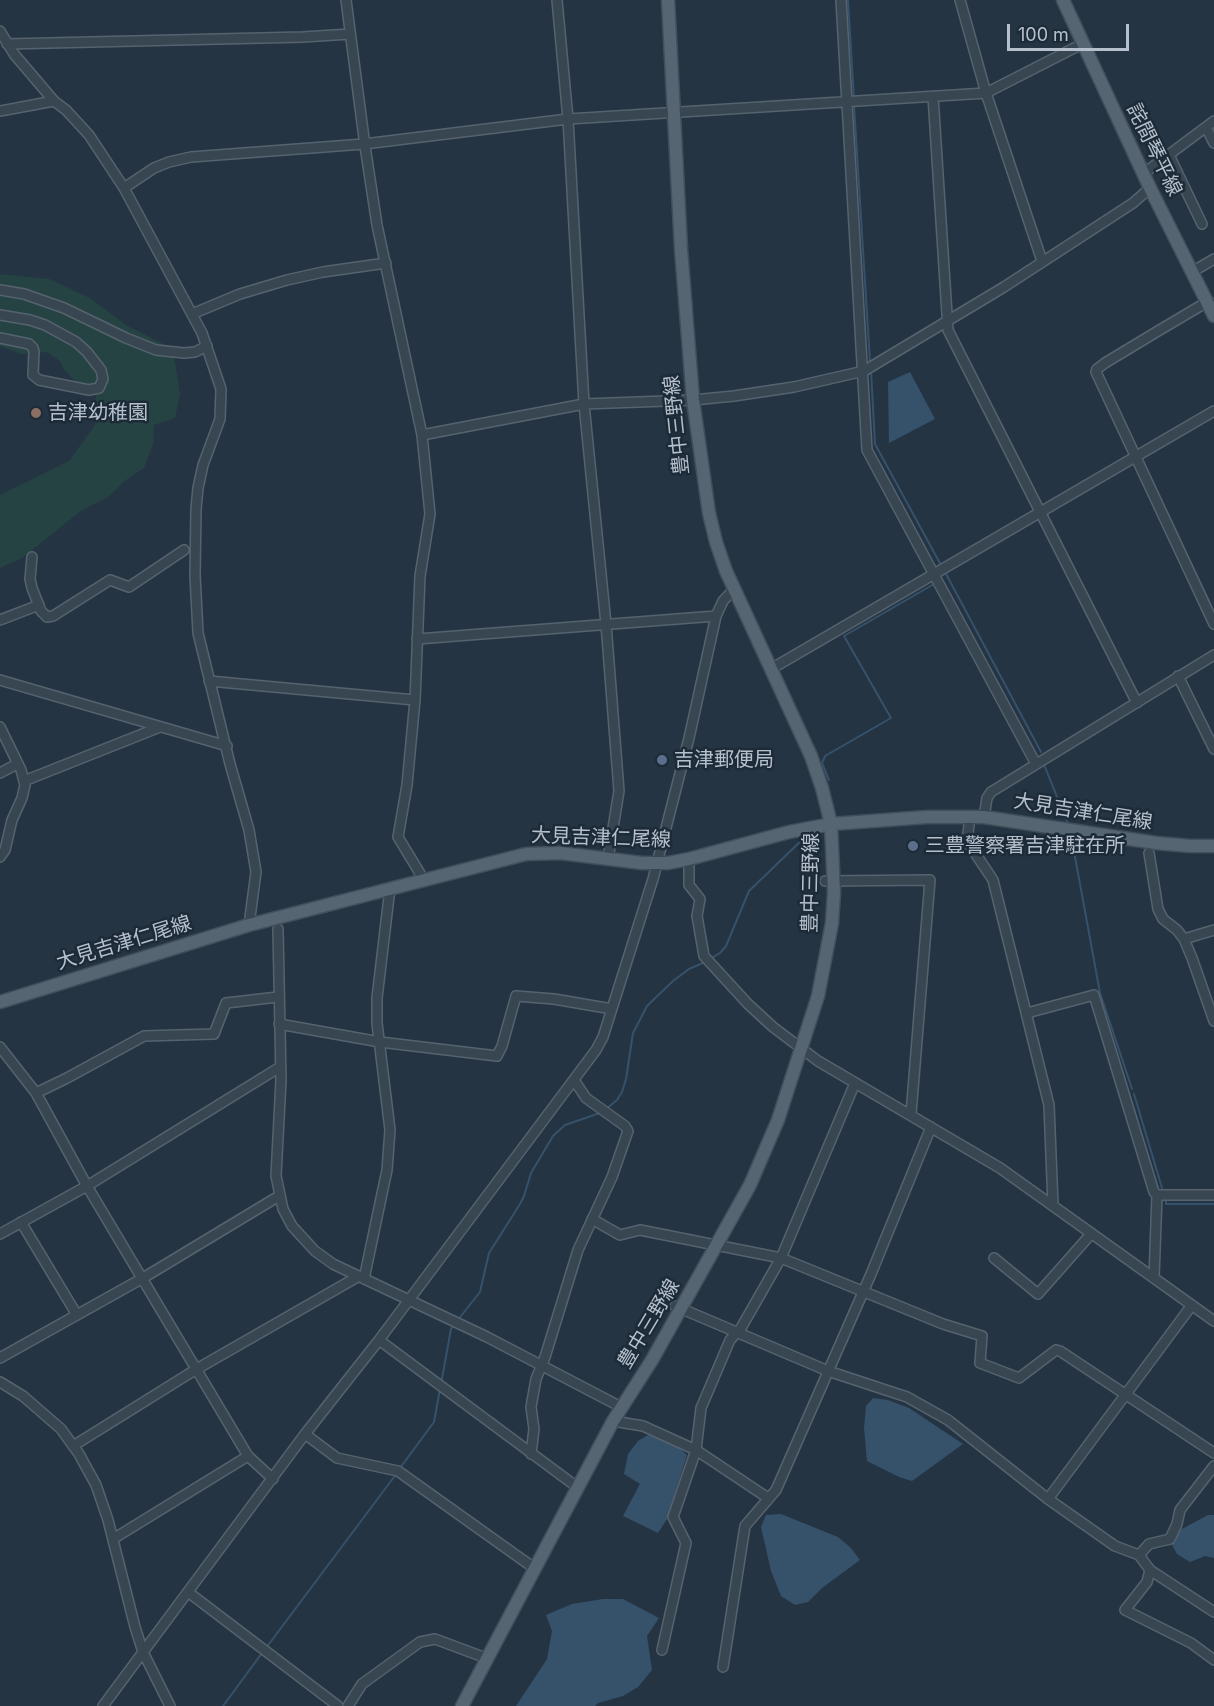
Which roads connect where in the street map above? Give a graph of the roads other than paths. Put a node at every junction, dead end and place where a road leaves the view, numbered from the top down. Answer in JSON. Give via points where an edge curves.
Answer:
{"nodes":[{"id":1,"x":346,"y":0,"type":"edge"},
{"id":2,"x":557,"y":0,"type":"edge"},
{"id":3,"x":668,"y":0,"type":"edge"},
{"id":4,"x":841,"y":0,"type":"edge"},
{"id":5,"x":960,"y":0,"type":"edge"},
{"id":6,"x":1063,"y":0,"type":"edge"},
{"id":7,"x":350,"y":34,"type":"junction"},
{"id":8,"x":2,"y":37,"type":"edge"},
{"id":9,"x":1082,"y":44,"type":"junction"},
{"id":10,"x":986,"y":93,"type":"junction"},
{"id":11,"x":933,"y":96,"type":"junction"},
{"id":12,"x":54,"y":101,"type":"junction"},
{"id":13,"x":848,"y":101,"type":"junction"},
{"id":14,"x":0,"y":111,"type":"edge"},
{"id":15,"x":675,"y":112,"type":"junction"},
{"id":16,"x":568,"y":119,"type":"junction"},
{"id":17,"x":1210,"y":124,"type":"edge"},
{"id":18,"x":1214,"y":142,"type":"edge"},
{"id":19,"x":364,"y":144,"type":"junction"},
{"id":20,"x":1168,"y":155,"type":"junction"},
{"id":21,"x":1143,"y":174,"type":"junction"},
{"id":22,"x":124,"y":188,"type":"junction"},
{"id":23,"x":1150,"y":188,"type":"junction"},
{"id":24,"x":1203,"y":224,"type":"dead end"},
{"id":25,"x":1214,"y":259,"type":"edge"},
{"id":26,"x":1042,"y":261,"type":"junction"},
{"id":27,"x":386,"y":263,"type":"junction"},
{"id":28,"x":1192,"y":272,"type":"junction"},
{"id":29,"x":0,"y":290,"type":"edge"},
{"id":30,"x":1210,"y":303,"type":"edge"},
{"id":31,"x":192,"y":314,"type":"junction"},
{"id":32,"x":0,"y":315,"type":"edge"},
{"id":33,"x":1214,"y":316,"type":"edge"},
{"id":34,"x":947,"y":322,"type":"junction"},
{"id":35,"x":0,"y":338,"type":"edge"},
{"id":36,"x":207,"y":346,"type":"junction"},
{"id":37,"x":864,"y":371,"type":"junction"},
{"id":38,"x":693,"y":400,"type":"junction"},
{"id":39,"x":584,"y":404,"type":"junction"},
{"id":40,"x":1214,"y":411,"type":"edge"},
{"id":41,"x":422,"y":435,"type":"junction"},
{"id":42,"x":1136,"y":456,"type":"junction"},
{"id":43,"x":1040,"y":512,"type":"junction"},
{"id":44,"x":184,"y":550,"type":"dead end"},
{"id":45,"x":32,"y":556,"type":"dead end"},
{"id":46,"x":934,"y":573,"type":"junction"},
{"id":47,"x":734,"y":589,"type":"junction"},
{"id":48,"x":39,"y":605,"type":"junction"},
{"id":49,"x":716,"y":616,"type":"junction"},
{"id":50,"x":0,"y":620,"type":"edge"},
{"id":51,"x":606,"y":624,"type":"junction"},
{"id":52,"x":1214,"y":624,"type":"edge"},
{"id":53,"x":417,"y":639,"type":"junction"},
{"id":54,"x":1214,"y":655,"type":"edge"},
{"id":55,"x":771,"y":669,"type":"junction"},
{"id":56,"x":1178,"y":676,"type":"junction"},
{"id":57,"x":0,"y":680,"type":"edge"},
{"id":58,"x":209,"y":681,"type":"junction"},
{"id":59,"x":415,"y":700,"type":"junction"},
{"id":60,"x":1137,"y":703,"type":"junction"},
{"id":61,"x":0,"y":727,"type":"edge"},
{"id":62,"x":160,"y":727,"type":"junction"},
{"id":63,"x":227,"y":746,"type":"junction"},
{"id":64,"x":1214,"y":749,"type":"edge"},
{"id":65,"x":18,"y":764,"type":"junction"},
{"id":66,"x":1036,"y":764,"type":"junction"},
{"id":67,"x":0,"y":773,"type":"edge"},
{"id":68,"x":24,"y":781,"type":"junction"},
{"id":69,"x":970,"y":817,"type":"junction"},
{"id":70,"x":984,"y":817,"type":"junction"},
{"id":71,"x":831,"y":824,"type":"junction"},
{"id":72,"x":1214,"y":846,"type":"edge"},
{"id":73,"x":1149,"y":853,"type":"dead end"},
{"id":74,"x":0,"y":857,"type":"edge"},
{"id":75,"x":608,"y":859,"type":"junction"},
{"id":76,"x":690,"y":859,"type":"junction"},
{"id":77,"x":657,"y":863,"type":"junction"},
{"id":78,"x":424,"y":880,"type":"junction"},
{"id":79,"x":829,"y":881,"type":"junction"},
{"id":80,"x":390,"y":888,"type":"junction"},
{"id":81,"x":249,"y":925,"type":"junction"},
{"id":82,"x":278,"y":929,"type":"dead end"},
{"id":83,"x":1214,"y":930,"type":"edge"},
{"id":84,"x":1184,"y":939,"type":"junction"},
{"id":85,"x":278,"y":997,"type":"junction"},
{"id":86,"x":0,"y":1002,"type":"edge"},
{"id":87,"x":612,"y":1009,"type":"junction"},
{"id":88,"x":1026,"y":1013,"type":"junction"},
{"id":89,"x":1214,"y":1021,"type":"edge"},
{"id":90,"x":279,"y":1024,"type":"junction"},
{"id":91,"x":380,"y":1042,"type":"junction"},
{"id":92,"x":0,"y":1047,"type":"edge"},
{"id":93,"x":801,"y":1049,"type":"junction"},
{"id":94,"x":280,"y":1067,"type":"junction"},
{"id":95,"x":573,"y":1080,"type":"junction"},
{"id":96,"x":855,"y":1083,"type":"junction"},
{"id":97,"x":36,"y":1093,"type":"junction"},
{"id":98,"x":910,"y":1114,"type":"junction"},
{"id":99,"x":931,"y":1127,"type":"junction"},
{"id":100,"x":87,"y":1186,"type":"junction"},
{"id":101,"x":1157,"y":1195,"type":"junction"},
{"id":102,"x":1214,"y":1195,"type":"edge"},
{"id":103,"x":279,"y":1196,"type":"junction"},
{"id":104,"x":1053,"y":1205,"type":"junction"},
{"id":105,"x":592,"y":1219,"type":"junction"},
{"id":106,"x":21,"y":1222,"type":"junction"},
{"id":107,"x":0,"y":1234,"type":"edge"},
{"id":108,"x":1091,"y":1234,"type":"junction"},
{"id":109,"x":717,"y":1245,"type":"junction"},
{"id":110,"x":781,"y":1258,"type":"junction"},
{"id":111,"x":994,"y":1258,"type":"dead end"},
{"id":112,"x":362,"y":1277,"type":"junction"},
{"id":113,"x":143,"y":1278,"type":"junction"},
{"id":114,"x":1154,"y":1278,"type":"junction"},
{"id":115,"x":862,"y":1291,"type":"junction"},
{"id":116,"x":409,"y":1299,"type":"junction"},
{"id":117,"x":1192,"y":1305,"type":"junction"},
{"id":118,"x":678,"y":1308,"type":"junction"},
{"id":119,"x":77,"y":1315,"type":"junction"},
{"id":120,"x":1214,"y":1321,"type":"edge"},
{"id":121,"x":737,"y":1333,"type":"junction"},
{"id":122,"x":379,"y":1340,"type":"junction"},
{"id":123,"x":0,"y":1358,"type":"edge"},
{"id":124,"x":542,"y":1365,"type":"junction"},
{"id":125,"x":195,"y":1370,"type":"junction"},
{"id":126,"x":827,"y":1371,"type":"junction"},
{"id":127,"x":0,"y":1382,"type":"edge"},
{"id":128,"x":1126,"y":1396,"type":"junction"},
{"id":129,"x":621,"y":1407,"type":"junction"},
{"id":130,"x":613,"y":1421,"type":"junction"},
{"id":131,"x":305,"y":1434,"type":"junction"},
{"id":132,"x":73,"y":1446,"type":"junction"},
{"id":133,"x":696,"y":1450,"type":"junction"},
{"id":134,"x":1214,"y":1453,"type":"edge"},
{"id":135,"x":531,"y":1454,"type":"junction"},
{"id":136,"x":248,"y":1456,"type":"junction"},
{"id":137,"x":1214,"y":1466,"type":"edge"},
{"id":138,"x":273,"y":1479,"type":"junction"},
{"id":139,"x":577,"y":1487,"type":"junction"},
{"id":140,"x":768,"y":1498,"type":"junction"},
{"id":141,"x":1048,"y":1499,"type":"junction"},
{"id":142,"x":113,"y":1539,"type":"junction"},
{"id":143,"x":1139,"y":1556,"type":"junction"},
{"id":144,"x":534,"y":1568,"type":"junction"},
{"id":145,"x":1150,"y":1569,"type":"junction"},
{"id":146,"x":188,"y":1592,"type":"junction"},
{"id":147,"x":1214,"y":1612,"type":"edge"},
{"id":148,"x":662,"y":1650,"type":"dead end"},
{"id":149,"x":143,"y":1652,"type":"junction"},
{"id":150,"x":486,"y":1658,"type":"junction"},
{"id":151,"x":1214,"y":1660,"type":"edge"},
{"id":152,"x":723,"y":1667,"type":"dead end"},
{"id":153,"x":103,"y":1706,"type":"edge"},
{"id":154,"x":170,"y":1706,"type":"edge"},
{"id":155,"x":338,"y":1706,"type":"edge"},
{"id":156,"x":348,"y":1706,"type":"edge"},
{"id":157,"x":462,"y":1706,"type":"edge"}],
"edges":[{"from":1,"to":7,"type":"street"},
{"from":2,"to":16,"type":"street"},
{"from":3,"to":15,"type":"main road","name":"豊中三野線"},
{"from":4,"to":13,"type":"street"},
{"from":5,"to":10,"type":"street"},
{"from":6,"to":9,"type":"main road","name":"詫間琴平線"},
{"from":7,"to":8,"type":"street"},
{"from":7,"to":19,"type":"street"},
{"from":8,"to":12,"type":"street"},
{"from":9,"to":10,"type":"street"},
{"from":9,"to":21,"type":"main road","name":"詫間琴平線"},
{"from":10,"to":11,"type":"street"},
{"from":10,"to":26,"type":"street"},
{"from":11,"to":13,"type":"street"},
{"from":11,"to":34,"type":"street"},
{"from":12,"to":14,"type":"street"},
{"from":12,"to":22,"type":"street","via":[[89,135]]},
{"from":13,"to":15,"type":"street"},
{"from":13,"to":37,"type":"street"},
{"from":15,"to":16,"type":"street"},
{"from":15,"to":38,"type":"main road","name":"豊中三野線"},
{"from":16,"to":19,"type":"street"},
{"from":16,"to":39,"type":"street"},
{"from":17,"to":18,"type":"street"},
{"from":17,"to":20,"type":"street"},
{"from":19,"to":22,"type":"street","via":[[191,157],[154,168]]},
{"from":19,"to":27,"type":"street"},
{"from":20,"to":21,"type":"street"},
{"from":20,"to":24,"type":"street"},
{"from":21,"to":23,"type":"main road","name":"詫間琴平線"},
{"from":22,"to":31,"type":"street"},
{"from":23,"to":26,"type":"street"},
{"from":23,"to":28,"type":"main road","name":"詫間琴平線"},
{"from":25,"to":28,"type":"street"},
{"from":26,"to":34,"type":"street"},
{"from":27,"to":31,"type":"street","via":[[287,280]]},
{"from":27,"to":41,"type":"street"},
{"from":28,"to":30,"type":"main road","name":"詫間琴平線"},
{"from":29,"to":36,"type":"street","via":[[64,309],[156,350],[184,353]]},
{"from":30,"to":33,"type":"main road","name":"詫間琴平線"},
{"from":30,"to":42,"type":"street","via":[[1097,369]]},
{"from":31,"to":36,"type":"street"},
{"from":32,"to":35,"type":"street","via":[[45,325],[76,342],[101,370],[99,388],[88,390],[39,381],[33,375],[33,348]]},
{"from":34,"to":37,"type":"street"},
{"from":34,"to":43,"type":"street"},
{"from":36,"to":58,"type":"street","via":[[222,403],[220,420],[203,465],[196,509],[198,633]]},
{"from":37,"to":38,"type":"street","via":[[784,389]]},
{"from":37,"to":46,"type":"street","via":[[867,450]]},
{"from":38,"to":39,"type":"street"},
{"from":38,"to":47,"type":"main road","name":"豊中三野線","via":[[709,513]]},
{"from":39,"to":41,"type":"street"},
{"from":39,"to":51,"type":"street"},
{"from":40,"to":42,"type":"street"},
{"from":41,"to":53,"type":"street","via":[[430,514],[420,576]]},
{"from":42,"to":43,"type":"street"},
{"from":42,"to":52,"type":"street"},
{"from":43,"to":46,"type":"street"},
{"from":43,"to":60,"type":"street"},
{"from":44,"to":48,"type":"street","via":[[129,587],[110,579],[53,616],[46,617]]},
{"from":45,"to":48,"type":"street","via":[[30,579]]},
{"from":46,"to":55,"type":"street"},
{"from":46,"to":66,"type":"street"},
{"from":47,"to":49,"type":"street"},
{"from":47,"to":55,"type":"main road","name":"豊中三野線"},
{"from":48,"to":50,"type":"street"},
{"from":49,"to":51,"type":"street"},
{"from":49,"to":77,"type":"street"},
{"from":51,"to":53,"type":"street"},
{"from":51,"to":75,"type":"street","via":[[619,791]]},
{"from":53,"to":59,"type":"street"},
{"from":54,"to":56,"type":"street"},
{"from":55,"to":71,"type":"main road","name":"豊中三野線","via":[[811,756]]},
{"from":56,"to":60,"type":"street"},
{"from":56,"to":64,"type":"street"},
{"from":57,"to":62,"type":"street"},
{"from":58,"to":59,"type":"street"},
{"from":58,"to":63,"type":"street"},
{"from":59,"to":78,"type":"street","via":[[398,837]]},
{"from":60,"to":66,"type":"street"},
{"from":61,"to":65,"type":"street"},
{"from":62,"to":63,"type":"street"},
{"from":62,"to":68,"type":"street"},
{"from":63,"to":81,"type":"street","via":[[256,872]]},
{"from":65,"to":67,"type":"street"},
{"from":65,"to":68,"type":"street"},
{"from":66,"to":70,"type":"street","via":[[991,792]]},
{"from":68,"to":74,"type":"street","via":[[22,798]]},
{"from":69,"to":70,"type":"main road","name":"大見吉津仁尾線"},
{"from":69,"to":71,"type":"main road","name":"大見吉津仁尾線"},
{"from":69,"to":88,"type":"street","via":[[967,841],[993,880]]},
{"from":70,"to":72,"type":"main road","name":"大見吉津仁尾線","via":[[1156,843]]},
{"from":71,"to":76,"type":"main road","name":"大見吉津仁尾線"},
{"from":71,"to":79,"type":"main road","name":"豊中三野線"},
{"from":73,"to":84,"type":"street","via":[[1158,909]]},
{"from":75,"to":77,"type":"main road","name":"大見吉津仁尾線"},
{"from":75,"to":78,"type":"main road","name":"大見吉津仁尾線","via":[[553,852],[526,854]]},
{"from":76,"to":77,"type":"main road","name":"大見吉津仁尾線"},
{"from":76,"to":93,"type":"street","via":[[689,885],[700,899],[697,916],[704,956],[748,1004]]},
{"from":77,"to":87,"type":"street"},
{"from":78,"to":80,"type":"main road","name":"大見吉津仁尾線"},
{"from":79,"to":93,"type":"main road","name":"豊中三野線","via":[[834,906],[826,960]]},
{"from":79,"to":98,"type":"street","via":[[930,880]]},
{"from":80,"to":81,"type":"main road","name":"大見吉津仁尾線"},
{"from":80,"to":91,"type":"street","via":[[378,998]]},
{"from":81,"to":86,"type":"main road","name":"大見吉津仁尾線"},
{"from":82,"to":85,"type":"street"},
{"from":83,"to":84,"type":"street"},
{"from":84,"to":89,"type":"street"},
{"from":85,"to":90,"type":"street"},
{"from":85,"to":97,"type":"street","via":[[226,1003],[214,1034],[144,1036]]},
{"from":87,"to":91,"type":"street","via":[[516,996],[497,1056]]},
{"from":87,"to":95,"type":"street","via":[[600,1044]]},
{"from":88,"to":101,"type":"street","via":[[1094,995]]},
{"from":88,"to":104,"type":"street","via":[[1049,1106]]},
{"from":90,"to":91,"type":"street"},
{"from":90,"to":94,"type":"street"},
{"from":91,"to":112,"type":"street","via":[[390,1130],[387,1170]]},
{"from":92,"to":97,"type":"street"},
{"from":93,"to":96,"type":"street"},
{"from":93,"to":109,"type":"main road","name":"豊中三野線","via":[[767,1148]]},
{"from":94,"to":100,"type":"street"},
{"from":94,"to":103,"type":"street","via":[[276,1176]]},
{"from":95,"to":105,"type":"street","via":[[586,1098],[628,1131]]},
{"from":95,"to":116,"type":"street"},
{"from":96,"to":98,"type":"street"},
{"from":96,"to":110,"type":"street"},
{"from":97,"to":100,"type":"street"},
{"from":98,"to":99,"type":"street"},
{"from":99,"to":104,"type":"street"},
{"from":99,"to":115,"type":"street"},
{"from":100,"to":106,"type":"street"},
{"from":100,"to":113,"type":"street"},
{"from":101,"to":102,"type":"street"},
{"from":101,"to":114,"type":"street"},
{"from":103,"to":112,"type":"street","via":[[292,1226],[315,1251]]},
{"from":103,"to":113,"type":"street"},
{"from":104,"to":108,"type":"street"},
{"from":105,"to":109,"type":"street","via":[[620,1235],[640,1230]]},
{"from":105,"to":124,"type":"street","via":[[578,1250]]},
{"from":106,"to":107,"type":"street"},
{"from":106,"to":119,"type":"street"},
{"from":108,"to":111,"type":"street","via":[[1038,1294]]},
{"from":108,"to":114,"type":"street"},
{"from":109,"to":110,"type":"street"},
{"from":109,"to":118,"type":"main road","name":"豊中三野線"},
{"from":110,"to":115,"type":"street"},
{"from":110,"to":121,"type":"street"},
{"from":112,"to":116,"type":"street"},
{"from":112,"to":125,"type":"street"},
{"from":113,"to":119,"type":"street"},
{"from":113,"to":125,"type":"street"},
{"from":114,"to":117,"type":"street"},
{"from":115,"to":126,"type":"street"},
{"from":115,"to":128,"type":"street","via":[[982,1336],[980,1363],[1019,1378],[1056,1350]]},
{"from":116,"to":122,"type":"street"},
{"from":116,"to":124,"type":"street"},
{"from":117,"to":120,"type":"street"},
{"from":117,"to":128,"type":"street"},
{"from":118,"to":121,"type":"street"},
{"from":118,"to":129,"type":"main road","name":"豊中三野線","via":[[652,1360]]},
{"from":119,"to":123,"type":"street"},
{"from":121,"to":126,"type":"street"},
{"from":121,"to":133,"type":"street","via":[[730,1340],[701,1408]]},
{"from":122,"to":131,"type":"street"},
{"from":122,"to":135,"type":"street"},
{"from":124,"to":129,"type":"street"},
{"from":124,"to":135,"type":"street","via":[[531,1407]]},
{"from":125,"to":132,"type":"street"},
{"from":125,"to":136,"type":"street"},
{"from":126,"to":140,"type":"street","via":[[776,1490]]},
{"from":126,"to":141,"type":"street","via":[[907,1397],[948,1420]]},
{"from":127,"to":132,"type":"street","via":[[48,1416]]},
{"from":128,"to":134,"type":"street"},
{"from":128,"to":141,"type":"street"},
{"from":129,"to":130,"type":"main road","name":"豊中三野線"},
{"from":130,"to":133,"type":"street","via":[[643,1426]]},
{"from":130,"to":139,"type":"main road","name":"豊中三野線"},
{"from":131,"to":138,"type":"street"},
{"from":131,"to":144,"type":"street","via":[[337,1458],[398,1471]]},
{"from":132,"to":142,"type":"street","via":[[96,1485]]},
{"from":133,"to":140,"type":"street"},
{"from":133,"to":148,"type":"street","via":[[673,1517],[686,1543]]},
{"from":135,"to":139,"type":"street"},
{"from":136,"to":138,"type":"street"},
{"from":136,"to":142,"type":"street"},
{"from":137,"to":143,"type":"street","via":[[1180,1510],[1170,1539],[1149,1544]]},
{"from":138,"to":146,"type":"street"},
{"from":139,"to":144,"type":"main road","name":"豊中三野線"},
{"from":140,"to":152,"type":"street","via":[[744,1526]]},
{"from":141,"to":143,"type":"street","via":[[1115,1546]]},
{"from":142,"to":149,"type":"street"},
{"from":143,"to":145,"type":"street"},
{"from":144,"to":150,"type":"main road","name":"豊中三野線"},
{"from":145,"to":147,"type":"street"},
{"from":145,"to":151,"type":"street","via":[[1146,1582],[1125,1610],[1191,1642]]},
{"from":146,"to":149,"type":"street"},
{"from":146,"to":155,"type":"street"},
{"from":149,"to":153,"type":"street"},
{"from":149,"to":154,"type":"street"},
{"from":150,"to":156,"type":"street","via":[[435,1638],[420,1642],[362,1684]]},
{"from":150,"to":157,"type":"main road","name":"豊中三野線"}]}
